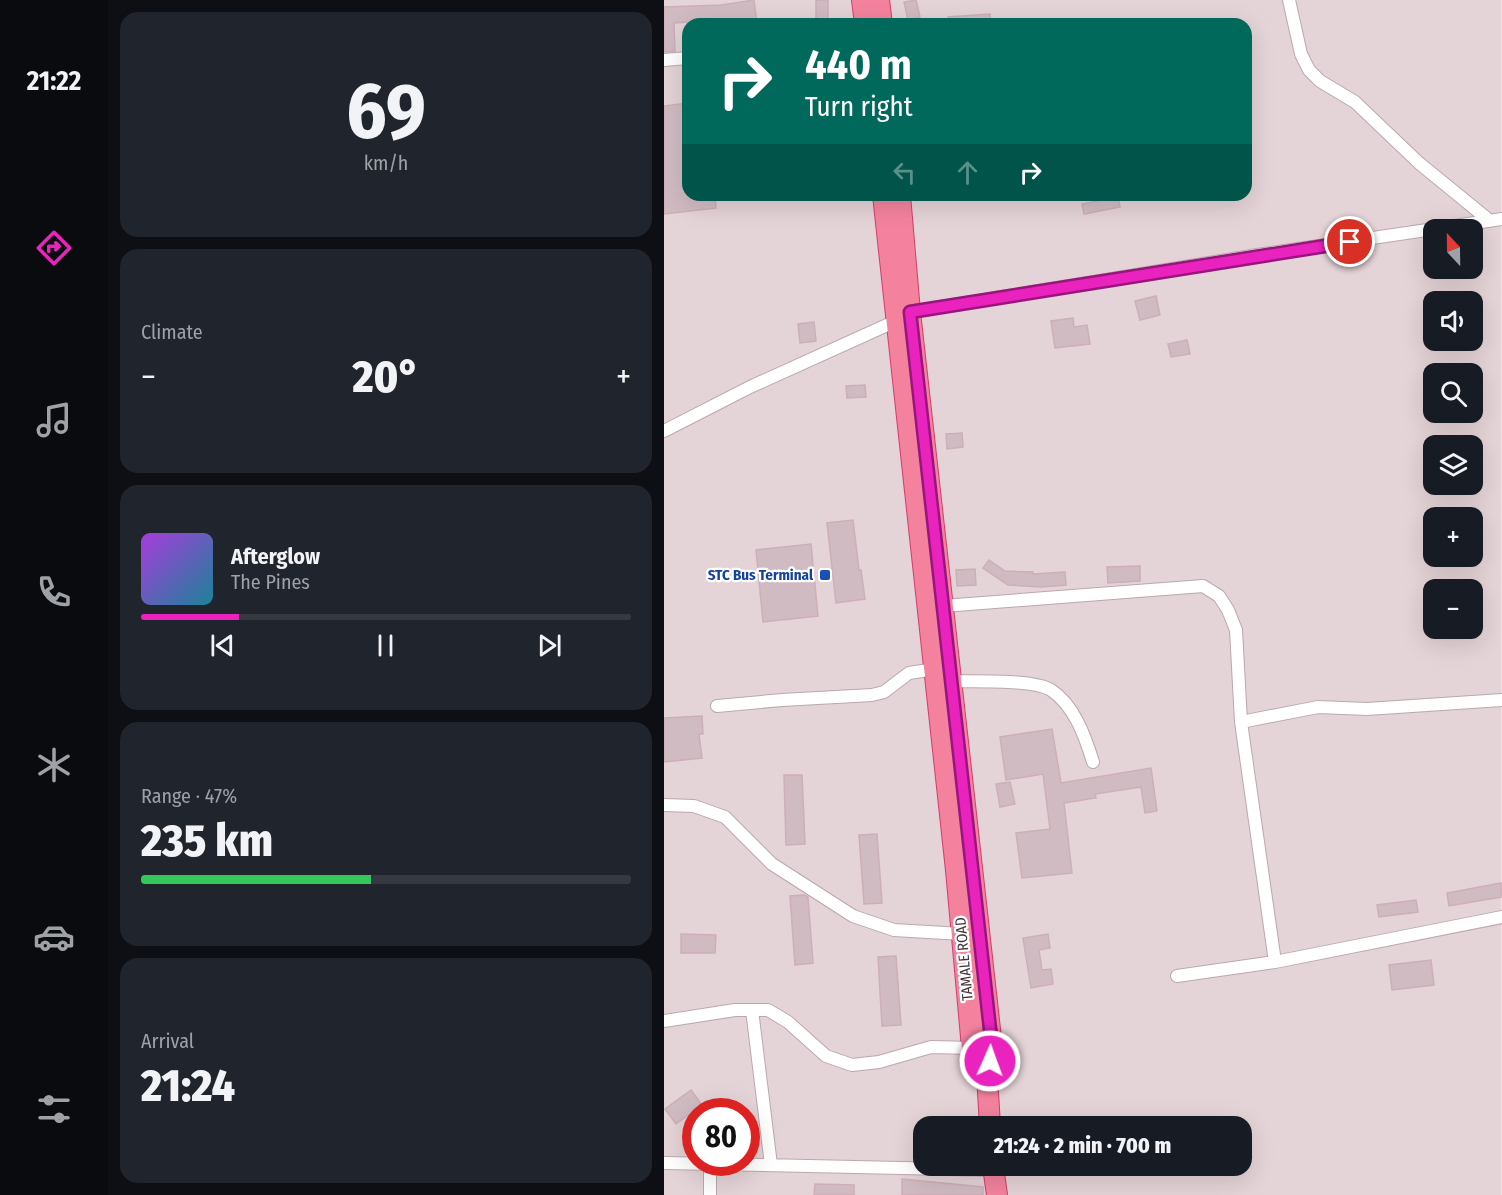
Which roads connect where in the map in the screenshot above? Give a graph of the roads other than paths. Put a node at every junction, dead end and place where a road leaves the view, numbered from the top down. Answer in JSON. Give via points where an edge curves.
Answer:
{"nodes":[{"id":1,"x":862,"y":0,"type":"edge"},
{"id":2,"x":879,"y":0,"type":"edge"},
{"id":3,"x":1289,"y":0,"type":"edge"},
{"id":4,"x":864,"y":18,"type":"edge"},
{"id":5,"x":881,"y":18,"type":"edge"},
{"id":6,"x":682,"y":58,"type":"edge"},
{"id":7,"x":664,"y":60,"type":"edge"},
{"id":8,"x":884,"y":201,"type":"edge"},
{"id":9,"x":900,"y":201,"type":"edge"},
{"id":10,"x":1495,"y":220,"type":"edge"},
{"id":11,"x":903,"y":317,"type":"junction"},
{"id":12,"x":664,"y":431,"type":"edge"},
{"id":13,"x":924,"y":508,"type":"junction"},
{"id":14,"x":943,"y":606,"type":"junction"},
{"id":15,"x":935,"y":669,"type":"junction"},
{"id":16,"x":952,"y":681,"type":"junction"},
{"id":17,"x":1501,"y":700,"type":"edge"},
{"id":18,"x":717,"y":706,"type":"dead end"},
{"id":19,"x":1241,"y":722,"type":"junction"},
{"id":20,"x":1093,"y":762,"type":"dead end"},
{"id":21,"x":664,"y":805,"type":"edge"},
{"id":22,"x":1501,"y":917,"type":"edge"},
{"id":23,"x":962,"y":934,"type":"junction"},
{"id":24,"x":1275,"y":962,"type":"junction"},
{"id":25,"x":1177,"y":976,"type":"dead end"},
{"id":26,"x":752,"y":1010,"type":"junction"},
{"id":27,"x":664,"y":1021,"type":"edge"},
{"id":28,"x":972,"y":1048,"type":"junction"},
{"id":29,"x":987,"y":1075,"type":"junction"},
{"id":30,"x":989,"y":1116,"type":"edge"},
{"id":31,"x":664,"y":1163,"type":"edge"},
{"id":32,"x":682,"y":1163,"type":"edge"},
{"id":33,"x":760,"y":1165,"type":"edge"},
{"id":34,"x":771,"y":1165,"type":"junction"},
{"id":35,"x":913,"y":1167,"type":"edge"},
{"id":36,"x":710,"y":1176,"type":"edge"},
{"id":37,"x":995,"y":1176,"type":"edge"},
{"id":38,"x":710,"y":1195,"type":"edge"},
{"id":39,"x":997,"y":1195,"type":"edge"}],
"edges":[{"from":1,"to":4,"type":"highway"},
{"from":2,"to":5,"type":"highway"},
{"from":3,"to":10,"type":"street","via":[[1301,54],[1309,70],[1355,102],[1419,162]]},
{"from":6,"to":7,"type":"street"},
{"from":8,"to":11,"type":"highway","name":"TAMALE ROAD"},
{"from":9,"to":11,"type":"highway","name":"TAMALE ROAD"},
{"from":10,"to":11,"type":"street","via":[[1257,255]]},
{"from":11,"to":12,"type":"street"},
{"from":11,"to":13,"type":"highway","name":"TAMALE ROAD"},
{"from":13,"to":14,"type":"highway","name":"TAMALE ROAD"},
{"from":13,"to":15,"type":"highway","name":"TAMALE ROAD"},
{"from":14,"to":16,"type":"highway","name":"TAMALE ROAD"},
{"from":14,"to":19,"type":"street","via":[[1203,586],[1219,596],[1236,630]]},
{"from":15,"to":18,"type":"street","via":[[908,673],[884,692],[872,695]]},
{"from":15,"to":23,"type":"highway","name":"TAMALE ROAD"},
{"from":16,"to":20,"type":"street","via":[[1049,688],[1066,703],[1085,737]]},
{"from":16,"to":29,"type":"highway","name":"TAMALE ROAD","via":[[992,1047]]},
{"from":17,"to":19,"type":"street","via":[[1366,709],[1318,707]]},
{"from":19,"to":24,"type":"street"},
{"from":21,"to":23,"type":"street","via":[[694,806],[725,817],[772,864],[853,916],[894,930]]},
{"from":22,"to":24,"type":"street"},
{"from":23,"to":28,"type":"highway","name":"TAMALE ROAD"},
{"from":24,"to":25,"type":"street"},
{"from":26,"to":27,"type":"street"},
{"from":26,"to":28,"type":"street","via":[[768,1010],[788,1022],[826,1056],[852,1065],[879,1062],[931,1047]]},
{"from":26,"to":34,"type":"street"},
{"from":28,"to":29,"type":"highway","name":"TAMALE ROAD"},
{"from":29,"to":30,"type":"highway","name":"TAMALE ROAD"},
{"from":31,"to":32,"type":"street"},
{"from":33,"to":34,"type":"street"},
{"from":34,"to":35,"type":"street"},
{"from":36,"to":38,"type":"street"},
{"from":37,"to":39,"type":"highway"}]}
